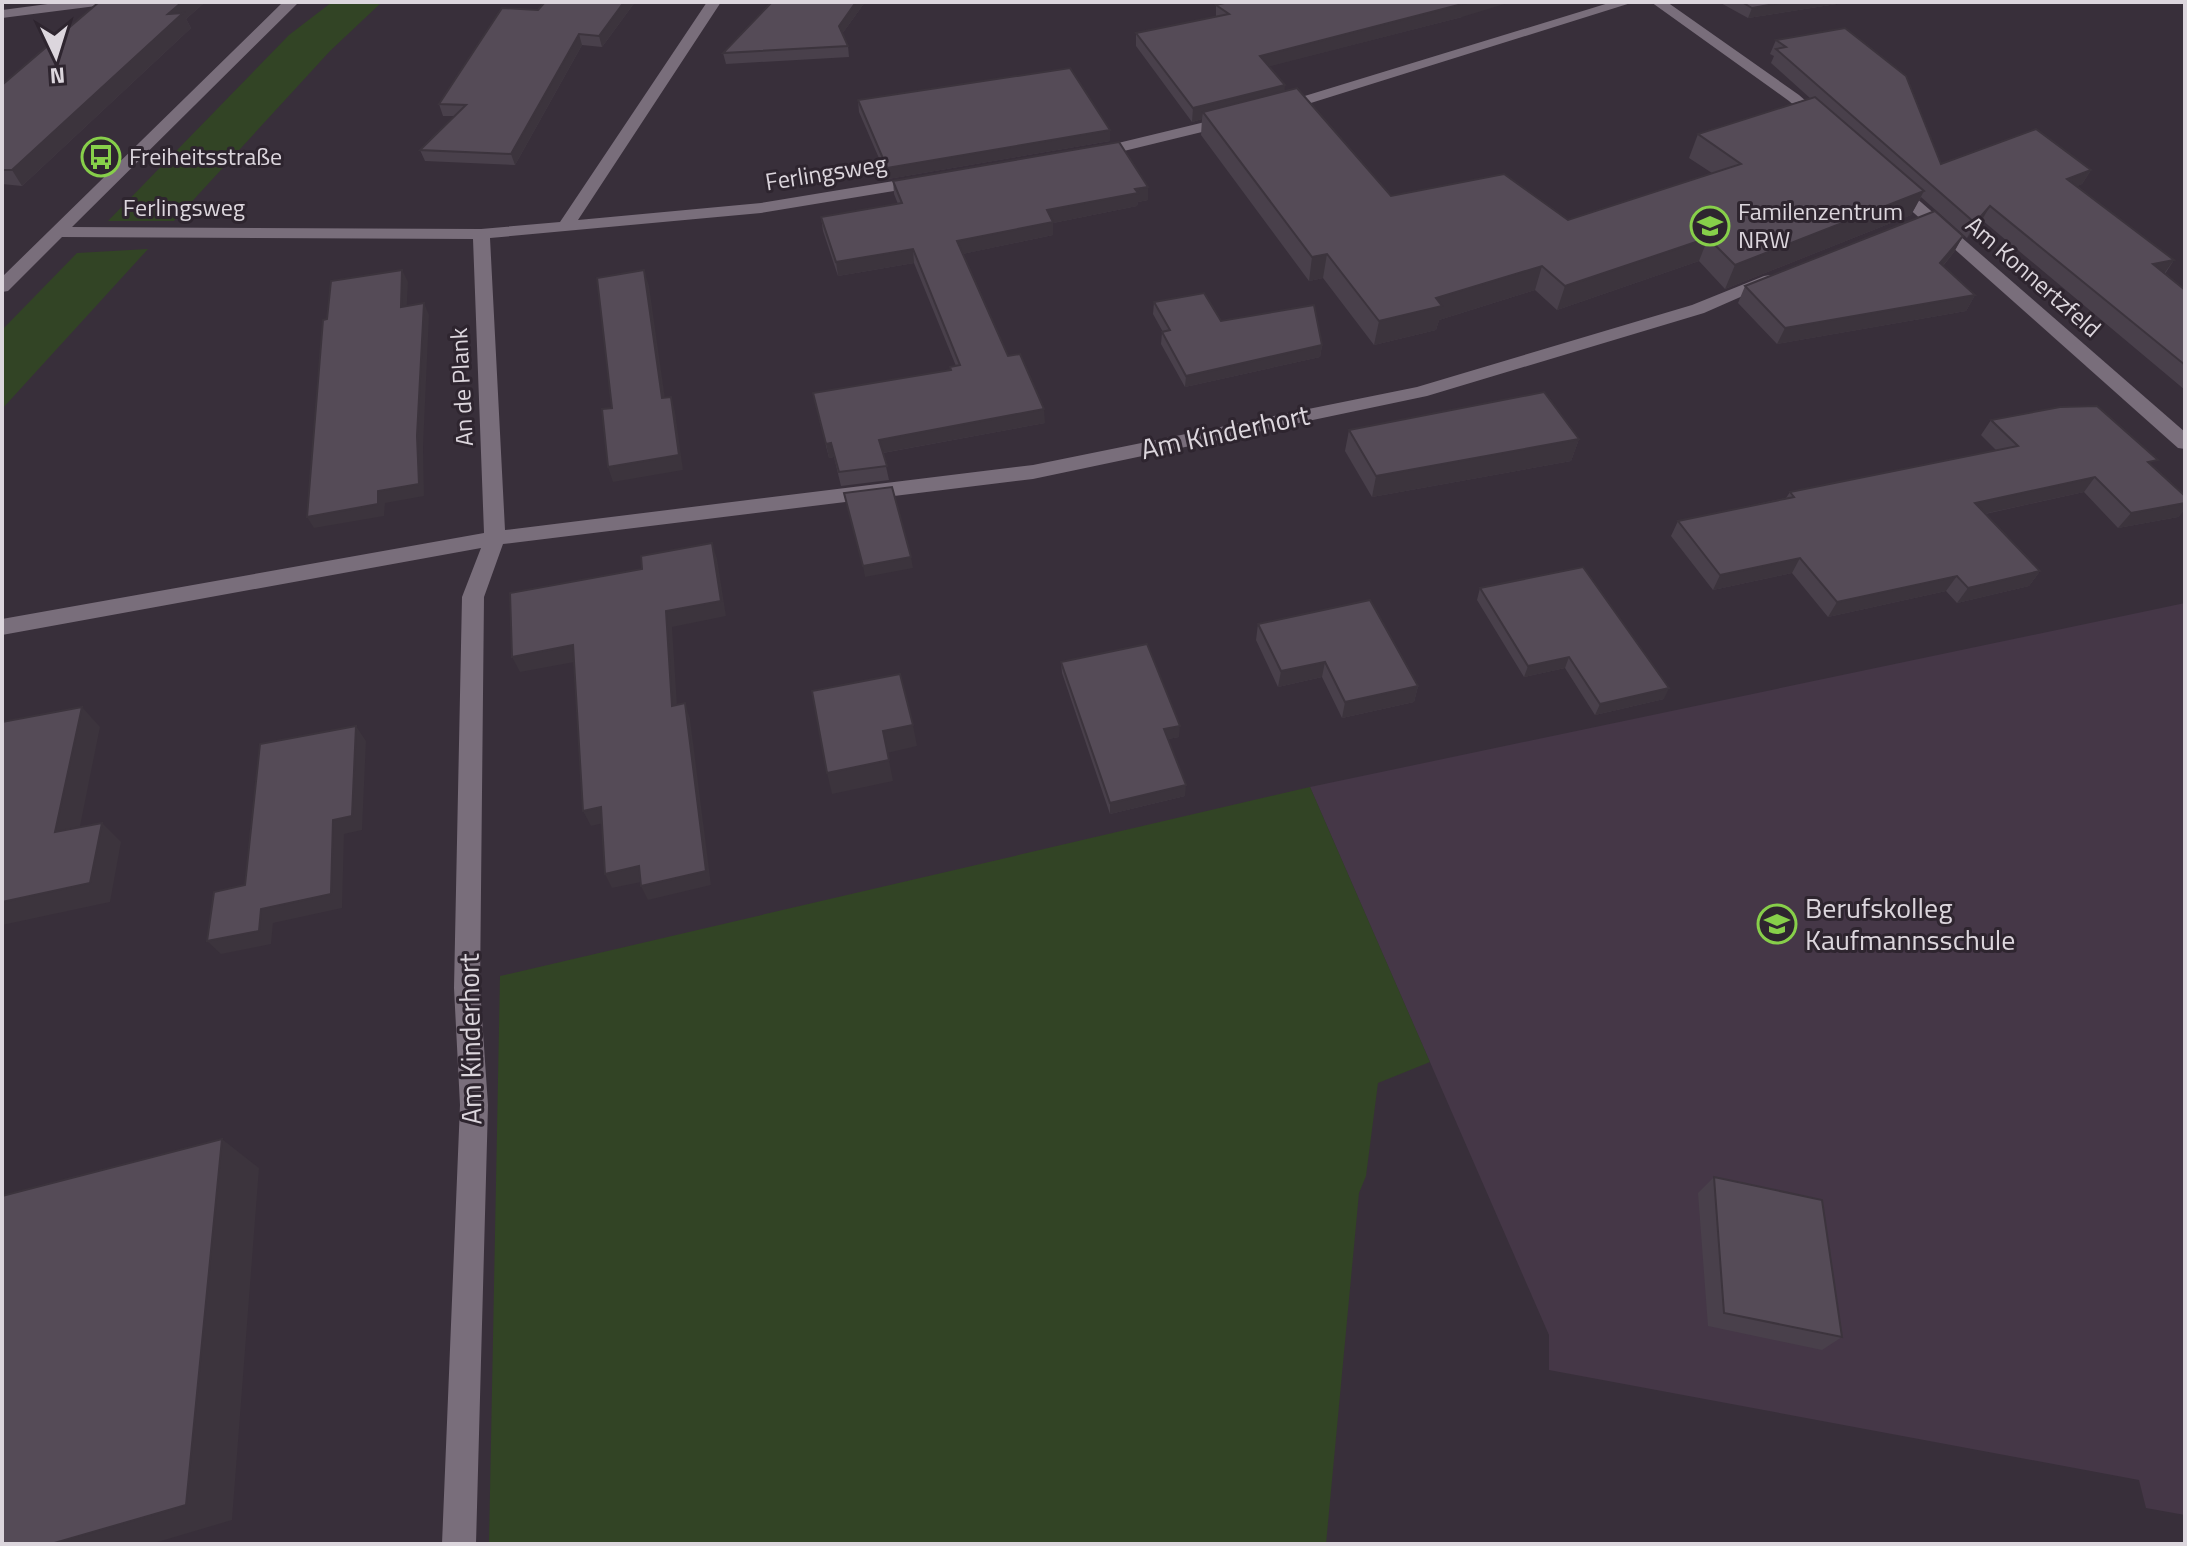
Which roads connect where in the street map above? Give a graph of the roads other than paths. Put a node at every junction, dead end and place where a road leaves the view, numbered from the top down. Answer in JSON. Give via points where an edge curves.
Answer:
{"nodes":[{"id":1,"x":96,"y":2,"type":"edge"},
{"id":2,"x":292,"y":2,"type":"edge"},
{"id":3,"x":714,"y":2,"type":"edge"},
{"id":4,"x":1627,"y":2,"type":"edge"},
{"id":5,"x":1658,"y":2,"type":"edge"},
{"id":6,"x":2,"y":14,"type":"edge"},
{"id":7,"x":1839,"y":138,"type":"edge"},
{"id":8,"x":1071,"y":158,"type":"edge"},
{"id":9,"x":1884,"y":177,"type":"edge"},
{"id":10,"x":947,"y":178,"type":"edge"},
{"id":11,"x":564,"y":228,"type":"junction"},
{"id":12,"x":58,"y":232,"type":"junction"},
{"id":13,"x":481,"y":234,"type":"junction"},
{"id":14,"x":1784,"y":275,"type":"edge"},
{"id":15,"x":2,"y":287,"type":"edge"},
{"id":16,"x":2185,"y":443,"type":"edge"},
{"id":17,"x":495,"y":538,"type":"junction"},
{"id":18,"x":2,"y":627,"type":"edge"},
{"id":19,"x":459,"y":1544,"type":"edge"}],
"edges":[{"from":1,"to":6,"type":"street"},
{"from":2,"to":12,"type":"street"},
{"from":3,"to":11,"type":"street"},
{"from":4,"to":8,"type":"street","via":[[1268,111]]},
{"from":5,"to":7,"type":"street","via":[[1794,98]]},
{"from":9,"to":16,"type":"street","name":"Am Konnertzfeld","via":[[1921,220]]},
{"from":10,"to":11,"type":"street","name":"Ferlingsweg","via":[[761,208]]},
{"from":11,"to":13,"type":"street","name":"Ferlingsweg"},
{"from":12,"to":13,"type":"street","name":"Ferlingsweg"},
{"from":12,"to":15,"type":"street"},
{"from":13,"to":17,"type":"street","name":"An de Plank"},
{"from":14,"to":17,"type":"street","name":"Am Kinderhort","via":[[1698,309],[1420,392],[1033,472]]},
{"from":17,"to":18,"type":"street","name":"Am Kinderhort"},
{"from":17,"to":19,"type":"street","name":"Am Kinderhort","via":[[473,597],[467,988],[474,1105]]}]}
